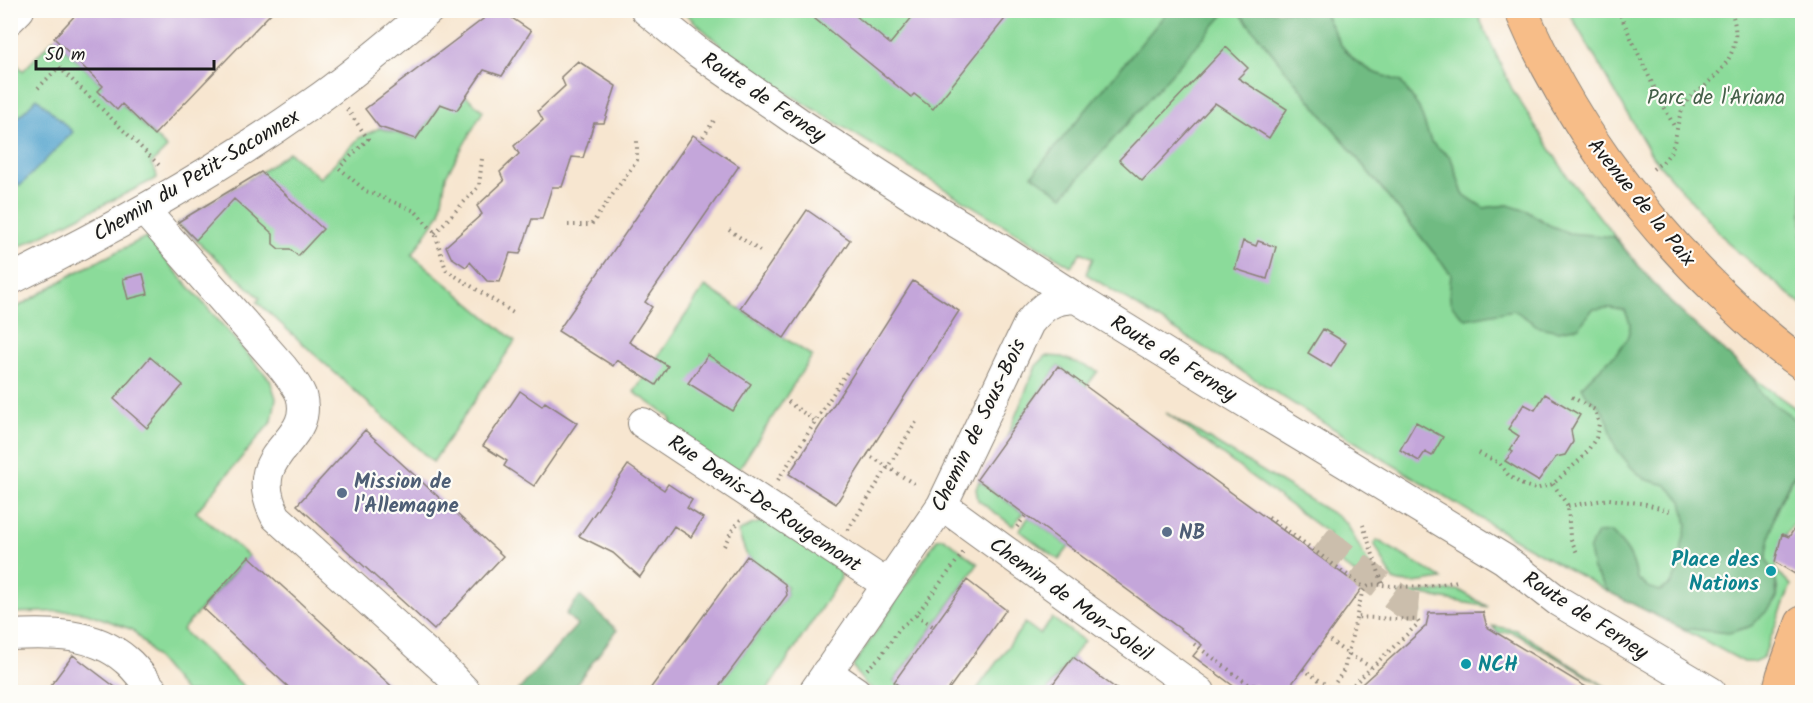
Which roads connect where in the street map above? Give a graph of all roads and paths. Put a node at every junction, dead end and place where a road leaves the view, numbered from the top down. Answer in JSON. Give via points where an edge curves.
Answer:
{"nodes":[{"id":1,"x":19,"y":10,"type":"edge"},
{"id":2,"x":429,"y":10,"type":"edge"},
{"id":3,"x":646,"y":10,"type":"edge"},
{"id":4,"x":1521,"y":10,"type":"edge"},
{"id":5,"x":1618,"y":10,"type":"edge"},
{"id":6,"x":1731,"y":10,"type":"edge"},
{"id":7,"x":10,"y":19,"type":"edge"},
{"id":8,"x":38,"y":88,"type":"dead end"},
{"id":9,"x":343,"y":104,"type":"dead end"},
{"id":10,"x":715,"y":119,"type":"dead end"},
{"id":11,"x":1676,"y":129,"type":"junction"},
{"id":12,"x":703,"y":137,"type":"dead end"},
{"id":13,"x":637,"y":141,"type":"dead end"},
{"id":14,"x":482,"y":159,"type":"dead end"},
{"id":15,"x":1653,"y":169,"type":"dead end"},
{"id":16,"x":170,"y":175,"type":"dead end"},
{"id":17,"x":144,"y":210,"type":"junction"},
{"id":18,"x":568,"y":225,"type":"dead end"},
{"id":19,"x":729,"y":230,"type":"dead end"},
{"id":20,"x":435,"y":233,"type":"junction"},
{"id":21,"x":763,"y":253,"type":"dead end"},
{"id":22,"x":10,"y":280,"type":"edge"},
{"id":23,"x":1076,"y":298,"type":"junction"},
{"id":24,"x":515,"y":314,"type":"dead end"},
{"id":25,"x":1803,"y":363,"type":"edge"},
{"id":26,"x":847,"y":372,"type":"dead end"},
{"id":27,"x":1572,"y":398,"type":"dead end"},
{"id":28,"x":788,"y":402,"type":"dead end"},
{"id":29,"x":918,"y":419,"type":"dead end"},
{"id":30,"x":815,"y":421,"type":"junction"},
{"id":31,"x":643,"y":423,"type":"dead end"},
{"id":32,"x":1479,"y":453,"type":"dead end"},
{"id":33,"x":867,"y":454,"type":"dead end"},
{"id":34,"x":888,"y":467,"type":"junction"},
{"id":35,"x":1553,"y":484,"type":"junction"},
{"id":36,"x":916,"y":485,"type":"dead end"},
{"id":37,"x":764,"y":502,"type":"junction"},
{"id":38,"x":942,"y":505,"type":"junction"},
{"id":39,"x":1568,"y":507,"type":"junction"},
{"id":40,"x":1670,"y":511,"type":"dead end"},
{"id":41,"x":1026,"y":515,"type":"dead end"},
{"id":42,"x":1269,"y":517,"type":"dead end"},
{"id":43,"x":1363,"y":525,"type":"dead end"},
{"id":44,"x":846,"y":532,"type":"dead end"},
{"id":45,"x":1013,"y":532,"type":"dead end"},
{"id":46,"x":967,"y":548,"type":"dead end"},
{"id":47,"x":1577,"y":554,"type":"dead end"},
{"id":48,"x":1457,"y":581,"type":"dead end"},
{"id":49,"x":886,"y":584,"type":"junction"},
{"id":50,"x":1383,"y":585,"type":"junction"},
{"id":51,"x":1365,"y":588,"type":"junction"},
{"id":52,"x":916,"y":615,"type":"junction"},
{"id":53,"x":1356,"y":617,"type":"junction"},
{"id":54,"x":1803,"y":623,"type":"edge"},
{"id":55,"x":934,"y":627,"type":"dead end"},
{"id":56,"x":1407,"y":634,"type":"junction"},
{"id":57,"x":10,"y":635,"type":"edge"},
{"id":58,"x":1325,"y":637,"type":"dead end"},
{"id":59,"x":1412,"y":639,"type":"dead end"},
{"id":60,"x":1194,"y":644,"type":"dead end"},
{"id":61,"x":1348,"y":654,"type":"junction"},
{"id":62,"x":1371,"y":667,"type":"junction"},
{"id":63,"x":1303,"y":669,"type":"dead end"},
{"id":64,"x":820,"y":682,"type":"edge"},
{"id":65,"x":859,"y":683,"type":"edge"},
{"id":66,"x":1356,"y":688,"type":"dead end"},
{"id":67,"x":1331,"y":691,"type":"edge"},
{"id":68,"x":154,"y":693,"type":"edge"},
{"id":69,"x":466,"y":693,"type":"edge"},
{"id":70,"x":1200,"y":693,"type":"edge"},
{"id":71,"x":1259,"y":693,"type":"edge"},
{"id":72,"x":1711,"y":693,"type":"edge"},
{"id":73,"x":1779,"y":693,"type":"edge"}],
"edges":[{"from":1,"to":7,"type":"street"},
{"from":2,"to":17,"type":"street","name":"Chemin du Petit-Saconnex","via":[[315,102],[232,158]]},
{"from":3,"to":23,"type":"street","name":"Route de Ferney","via":[[699,53],[798,122]]},
{"from":4,"to":25,"type":"main road","name":"Avenue de la Paix","via":[[1567,101],[1629,192],[1700,274],[1744,316]]},
{"from":5,"to":11,"type":"path"},
{"from":6,"to":11,"type":"path","via":[[1737,33],[1735,46],[1722,69],[1687,100]]},
{"from":8,"to":16,"type":"path","via":[[59,67]]},
{"from":9,"to":20,"type":"path","via":[[368,139],[339,168],[366,191],[415,211]]},
{"from":10,"to":12,"type":"path"},
{"from":11,"to":15,"type":"path","via":[[1674,146]]},
{"from":13,"to":18,"type":"path","via":[[637,160],[591,225]]},
{"from":14,"to":20,"type":"path","via":[[479,186]]},
{"from":17,"to":22,"type":"street","name":"Chemin du Petit-Saconnex"},
{"from":17,"to":69,"type":"street","via":[[283,368],[300,395],[301,421],[274,458],[265,484],[276,517]]},
{"from":19,"to":21,"type":"path"},
{"from":20,"to":24,"type":"path","via":[[446,270]]},
{"from":23,"to":38,"type":"street","name":"Chemin de Sous-Bois","via":[[1060,299],[1041,308],[1029,323]]},
{"from":23,"to":72,"type":"street","name":"Route de Ferney","via":[[1504,559],[1558,601]]},
{"from":26,"to":30,"type":"path"},
{"from":27,"to":35,"type":"path","via":[[1595,410],[1599,424],[1596,438],[1584,456]]},
{"from":28,"to":30,"type":"path"},
{"from":29,"to":34,"type":"path"},
{"from":30,"to":37,"type":"path"},
{"from":31,"to":37,"type":"street","name":"Rue Denis-De-Rougemont"},
{"from":32,"to":35,"type":"path","via":[[1523,485],[1536,489]]},
{"from":33,"to":34,"type":"path"},
{"from":34,"to":36,"type":"path"},
{"from":34,"to":44,"type":"path"},
{"from":35,"to":39,"type":"path"},
{"from":37,"to":49,"type":"street","name":"Rue Denis-De-Rougemont"},
{"from":38,"to":49,"type":"street","name":"Chemin de Sous-Bois"},
{"from":38,"to":70,"type":"street","name":"Chemin de Mon-Soleil"},
{"from":39,"to":40,"type":"path","via":[[1609,499]]},
{"from":39,"to":47,"type":"path","via":[[1570,537]]},
{"from":41,"to":45,"type":"path"},
{"from":42,"to":51,"type":"path"},
{"from":43,"to":50,"type":"path"},
{"from":46,"to":52,"type":"path"},
{"from":48,"to":50,"type":"path","via":[[1409,587]]},
{"from":49,"to":64,"type":"street","name":"Chemin de Sous-Bois"},
{"from":50,"to":51,"type":"path"},
{"from":51,"to":53,"type":"path"},
{"from":52,"to":55,"type":"path"},
{"from":52,"to":65,"type":"path","via":[[900,628]]},
{"from":53,"to":56,"type":"path","via":[[1417,620],[1418,624]]},
{"from":53,"to":61,"type":"path"},
{"from":54,"to":73,"type":"main road"},
{"from":56,"to":59,"type":"path"},
{"from":56,"to":62,"type":"path"},
{"from":57,"to":68,"type":"street","via":[[85,638],[127,660]]},
{"from":58,"to":61,"type":"path"},
{"from":60,"to":71,"type":"path"},
{"from":61,"to":62,"type":"path"},
{"from":61,"to":67,"type":"path","via":[[1344,670]]},
{"from":62,"to":66,"type":"path","via":[[1353,685]]},
{"from":63,"to":67,"type":"path"},
{"from":64,"to":65,"type":"street"}]}
